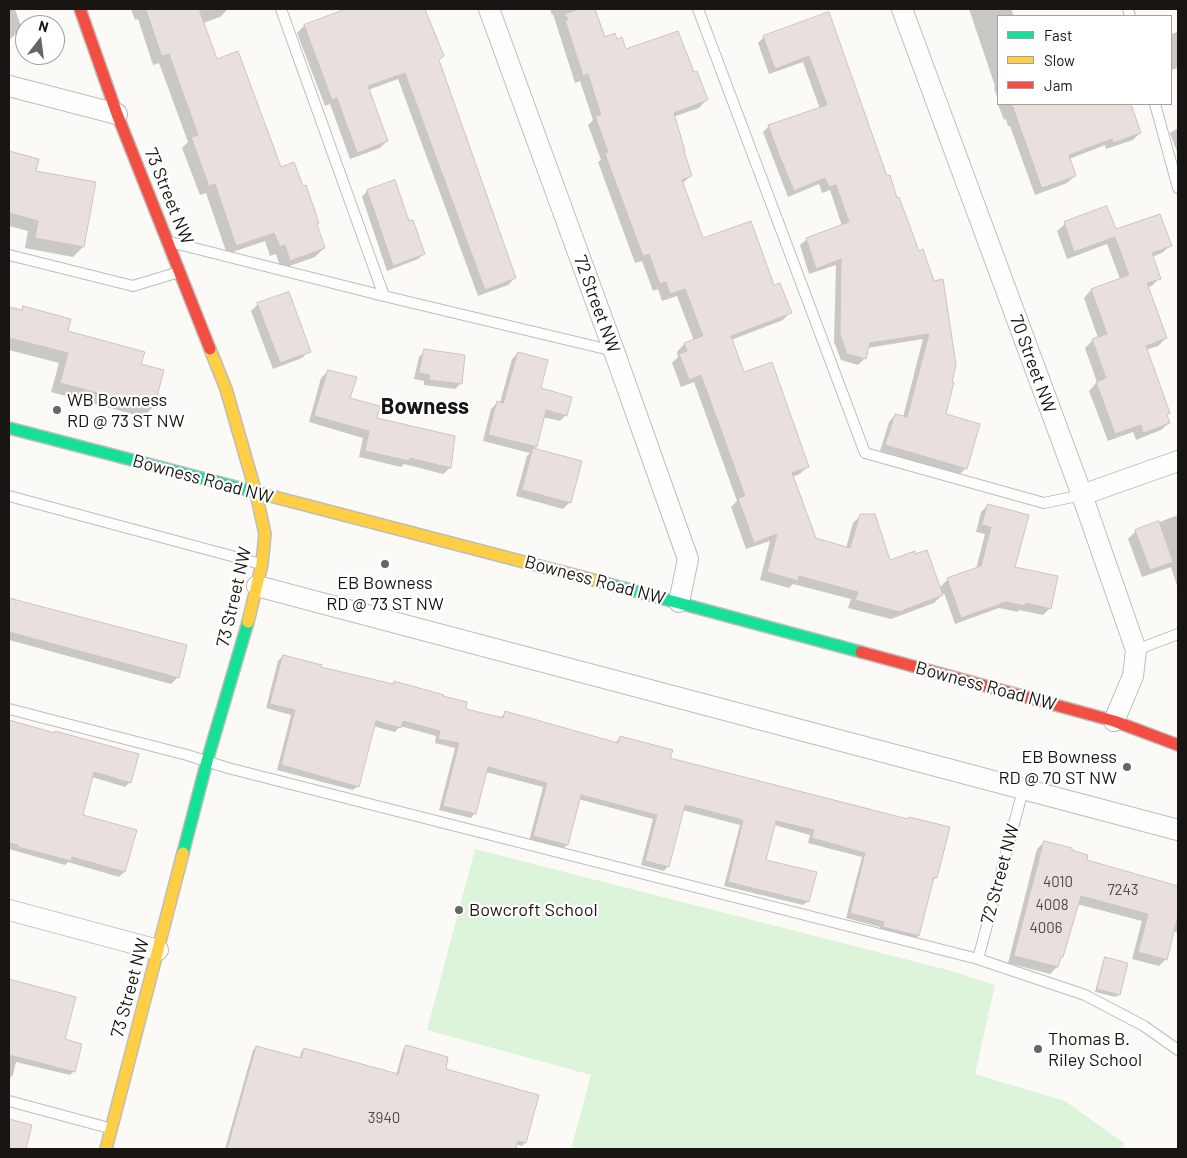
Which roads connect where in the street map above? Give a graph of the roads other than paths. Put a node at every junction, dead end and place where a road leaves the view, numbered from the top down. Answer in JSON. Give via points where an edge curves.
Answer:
{"nodes":[{"id":1,"x":80,"y":9,"type":"edge"},
{"id":2,"x":281,"y":9,"type":"edge"},
{"id":3,"x":489,"y":9,"type":"edge"},
{"id":4,"x":698,"y":9,"type":"edge"},
{"id":5,"x":902,"y":9,"type":"edge"},
{"id":6,"x":9,"y":86,"type":"edge"},
{"id":7,"x":1155,"y":105,"type":"edge"},
{"id":8,"x":117,"y":114,"type":"junction"},
{"id":9,"x":1178,"y":188,"type":"edge"},
{"id":10,"x":168,"y":241,"type":"junction"},
{"id":11,"x":9,"y":255,"type":"edge"},
{"id":12,"x":180,"y":271,"type":"junction"},
{"id":13,"x":384,"y":296,"type":"junction"},
{"id":14,"x":614,"y":351,"type":"junction"},
{"id":15,"x":9,"y":428,"type":"edge"},
{"id":16,"x":1178,"y":461,"type":"edge"},
{"id":17,"x":256,"y":493,"type":"junction"},
{"id":18,"x":1082,"y":495,"type":"junction"},
{"id":19,"x":9,"y":496,"type":"edge"},
{"id":20,"x":262,"y":564,"type":"junction"},
{"id":21,"x":257,"y":586,"type":"junction"},
{"id":22,"x":679,"y":602,"type":"junction"},
{"id":23,"x":1178,"y":634,"type":"edge"},
{"id":24,"x":1136,"y":650,"type":"junction"},
{"id":25,"x":9,"y":709,"type":"edge"},
{"id":26,"x":1114,"y":720,"type":"junction"},
{"id":27,"x":1178,"y":745,"type":"edge"},
{"id":28,"x":207,"y":762,"type":"junction"},
{"id":29,"x":1023,"y":790,"type":"junction"},
{"id":30,"x":1178,"y":830,"type":"edge"},
{"id":31,"x":9,"y":910,"type":"edge"},
{"id":32,"x":158,"y":950,"type":"junction"},
{"id":33,"x":978,"y":959,"type":"junction"},
{"id":34,"x":1178,"y":1050,"type":"edge"},
{"id":35,"x":9,"y":1101,"type":"edge"},
{"id":36,"x":111,"y":1129,"type":"junction"},
{"id":37,"x":106,"y":1149,"type":"edge"}],
"edges":[{"from":1,"to":8,"type":"street","name":"73 Street NW"},
{"from":2,"to":13,"type":"lane"},
{"from":3,"to":14,"type":"street","name":"72 Street NW"},
{"from":4,"to":18,"type":"lane","via":[[865,453],[1044,503]]},
{"from":5,"to":18,"type":"street","name":"70 Street NW"},
{"from":6,"to":8,"type":"street"},
{"from":7,"to":9,"type":"lane"},
{"from":8,"to":10,"type":"street","name":"73 Street NW"},
{"from":10,"to":12,"type":"street","name":"73 Street NW"},
{"from":10,"to":13,"type":"lane"},
{"from":11,"to":12,"type":"lane","via":[[133,286]]},
{"from":12,"to":17,"type":"street","name":"73 Street NW","via":[[226,389]]},
{"from":13,"to":14,"type":"lane"},
{"from":14,"to":22,"type":"street","name":"72 Street NW","via":[[688,559]]},
{"from":15,"to":17,"type":"street","name":"Bowness Road NW"},
{"from":16,"to":18,"type":"street"},
{"from":17,"to":20,"type":"street","name":"73 Street NW","via":[[265,534]]},
{"from":17,"to":22,"type":"street","name":"Bowness Road NW"},
{"from":18,"to":24,"type":"street","name":"70 Street NW"},
{"from":19,"to":20,"type":"lane"},
{"from":20,"to":21,"type":"street","name":"73 Street NW"},
{"from":21,"to":28,"type":"street","name":"73 Street NW"},
{"from":21,"to":29,"type":"street"},
{"from":22,"to":26,"type":"street","name":"Bowness Road NW"},
{"from":23,"to":24,"type":"lane"},
{"from":24,"to":26,"type":"street","name":"70 Street NW","via":[[1133,676]]},
{"from":25,"to":28,"type":"lane"},
{"from":26,"to":27,"type":"street","name":"Bowness Road NW"},
{"from":28,"to":32,"type":"street","name":"73 Street NW"},
{"from":28,"to":33,"type":"lane"},
{"from":29,"to":30,"type":"street"},
{"from":29,"to":33,"type":"lane","name":"72 Street NW"},
{"from":31,"to":32,"type":"street"},
{"from":32,"to":36,"type":"street","name":"73 Street NW"},
{"from":33,"to":34,"type":"lane","via":[[1085,995],[1144,1026]]},
{"from":35,"to":36,"type":"lane"},
{"from":36,"to":37,"type":"street","name":"73 Street NW"}]}
